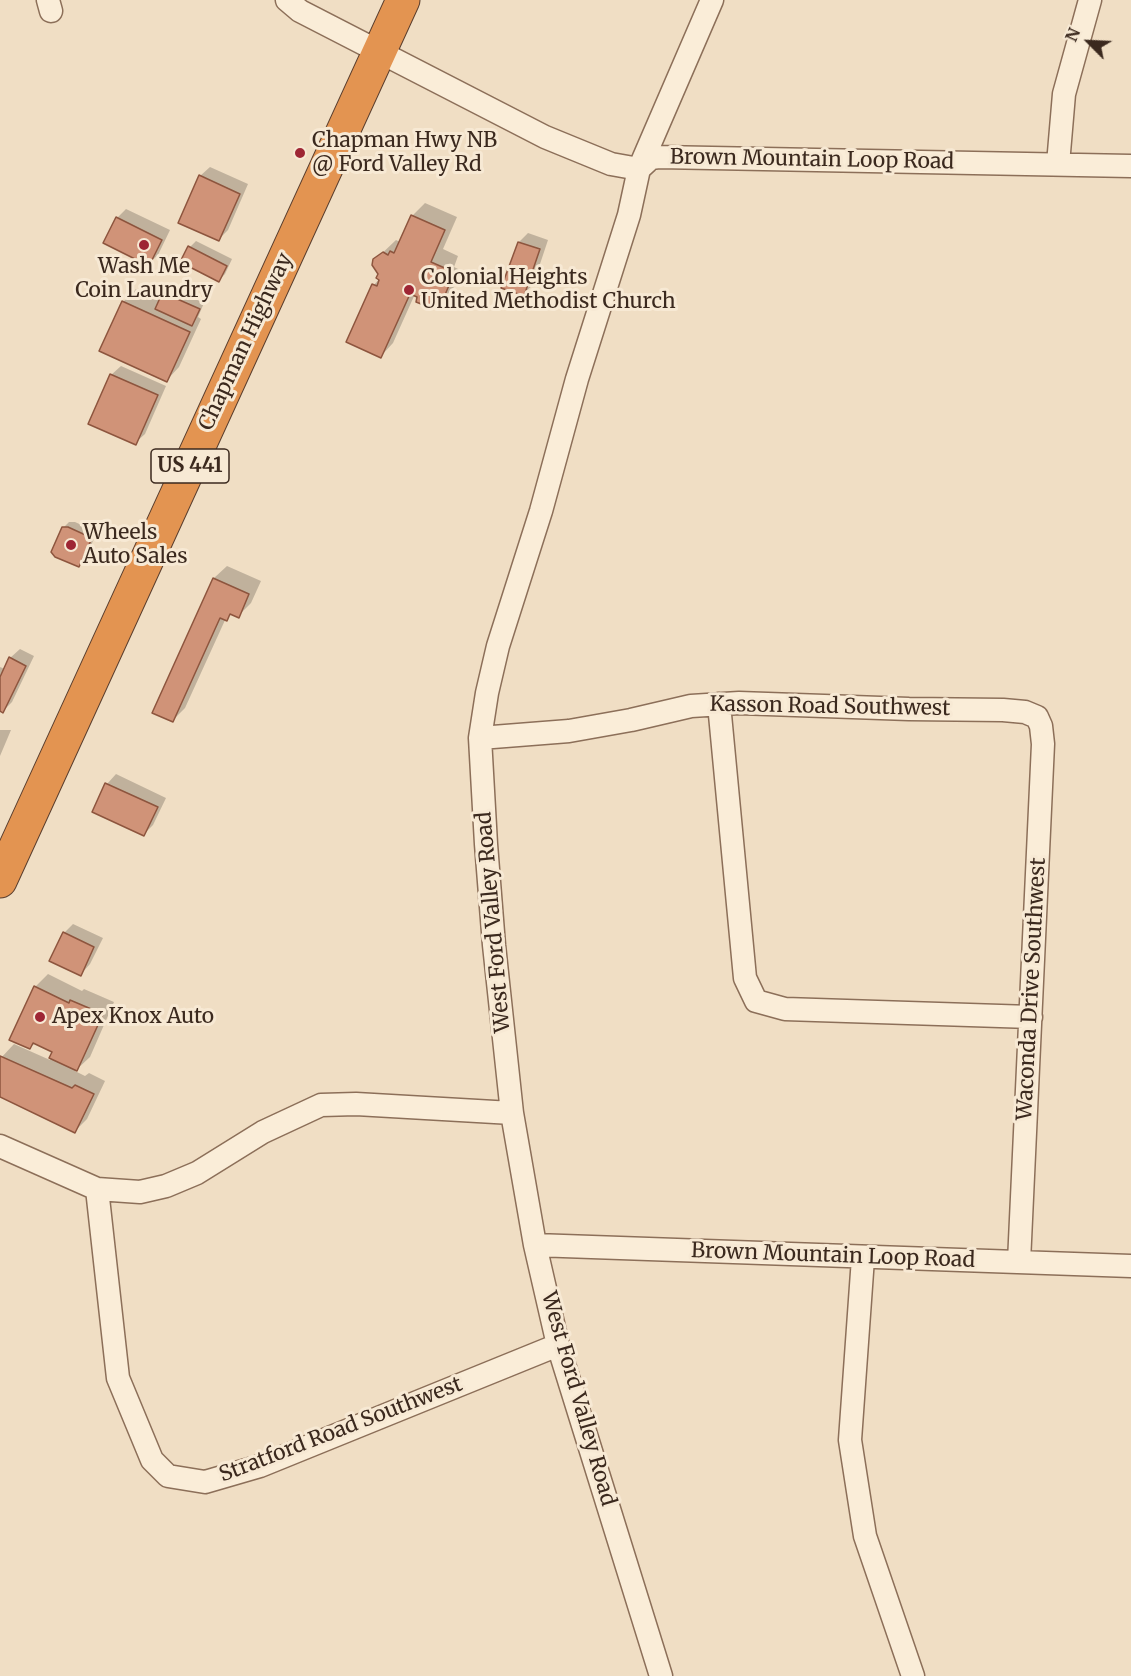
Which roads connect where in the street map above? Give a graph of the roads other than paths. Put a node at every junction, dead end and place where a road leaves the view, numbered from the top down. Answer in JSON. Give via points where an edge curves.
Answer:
{"nodes":[{"id":1,"x":287,"y":0,"type":"edge"},
{"id":2,"x":403,"y":0,"type":"edge"},
{"id":3,"x":712,"y":0,"type":"edge"},
{"id":4,"x":1090,"y":0,"type":"edge"},
{"id":5,"x":380,"y":50,"type":"junction"},
{"id":6,"x":1058,"y":164,"type":"junction"},
{"id":7,"x":1131,"y":166,"type":"edge"},
{"id":8,"x":639,"y":169,"type":"junction"},
{"id":9,"x":719,"y":704,"type":"junction"},
{"id":10,"x":1037,"y":717,"type":"joint"},
{"id":11,"x":480,"y":738,"type":"junction"},
{"id":12,"x":0,"y":881,"type":"edge"},
{"id":13,"x":1031,"y":1017,"type":"junction"},
{"id":14,"x":512,"y":1113,"type":"junction"},
{"id":15,"x":0,"y":1146,"type":"edge"},
{"id":16,"x":97,"y":1189,"type":"junction"},
{"id":17,"x":536,"y":1245,"type":"junction"},
{"id":18,"x":863,"y":1258,"type":"junction"},
{"id":19,"x":1019,"y":1262,"type":"junction"},
{"id":20,"x":1131,"y":1266,"type":"edge"},
{"id":21,"x":558,"y":1345,"type":"junction"},
{"id":22,"x":661,"y":1676,"type":"edge"},
{"id":23,"x":913,"y":1676,"type":"edge"}],
"edges":[{"from":1,"to":5,"type":"street","name":"Brown Mountain Loop Road","via":[[300,11]]},
{"from":2,"to":5,"type":"highway","name":"Chapman Highway","number":"US 441"},
{"from":3,"to":8,"type":"street","name":"West Ford Valley Road"},
{"from":4,"to":6,"type":"street","via":[[1064,94]]},
{"from":5,"to":8,"type":"street","name":"Brown Mountain Loop Road","via":[[545,137],[611,164]]},
{"from":5,"to":12,"type":"highway","name":"Chapman Highway","number":"US 441"},
{"from":6,"to":7,"type":"street","name":"Brown Mountain Loop Road"},
{"from":6,"to":8,"type":"street","name":"Brown Mountain Loop Road","via":[[659,157]]},
{"from":8,"to":11,"type":"street","name":"West Ford Valley Road","via":[[626,225],[498,646]]},
{"from":9,"to":10,"type":"street","name":"Kasson Road Southwest","via":[[1004,710]]},
{"from":9,"to":11,"type":"street","name":"Kasson Road Southwest","via":[[690,706],[569,731]]},
{"from":9,"to":13,"type":"street","via":[[745,978],[756,1000],[785,1009]]},
{"from":10,"to":13,"type":"street","name":"Waconda Drive Southwest","via":[[1043,744]]},
{"from":11,"to":14,"type":"street","name":"West Ford Valley Road","via":[[491,912]]},
{"from":13,"to":19,"type":"street","name":"Waconda Drive Southwest"},
{"from":14,"to":16,"type":"street","via":[[321,1105],[166,1186],[140,1192]]},
{"from":14,"to":17,"type":"street","name":"West Ford Valley Road"},
{"from":15,"to":16,"type":"street"},
{"from":16,"to":21,"type":"street","name":"Stratford Road Southwest","via":[[118,1378],[152,1460],[168,1476],[205,1482],[260,1466]]},
{"from":17,"to":18,"type":"street","name":"Brown Mountain Loop Road"},
{"from":17,"to":21,"type":"street","name":"West Ford Valley Road"},
{"from":18,"to":19,"type":"street","name":"Brown Mountain Loop Road"},
{"from":18,"to":23,"type":"street","via":[[850,1440],[865,1536]]},
{"from":19,"to":20,"type":"street","name":"Brown Mountain Loop Road"},
{"from":21,"to":22,"type":"street","name":"West Ford Valley Road"}]}
